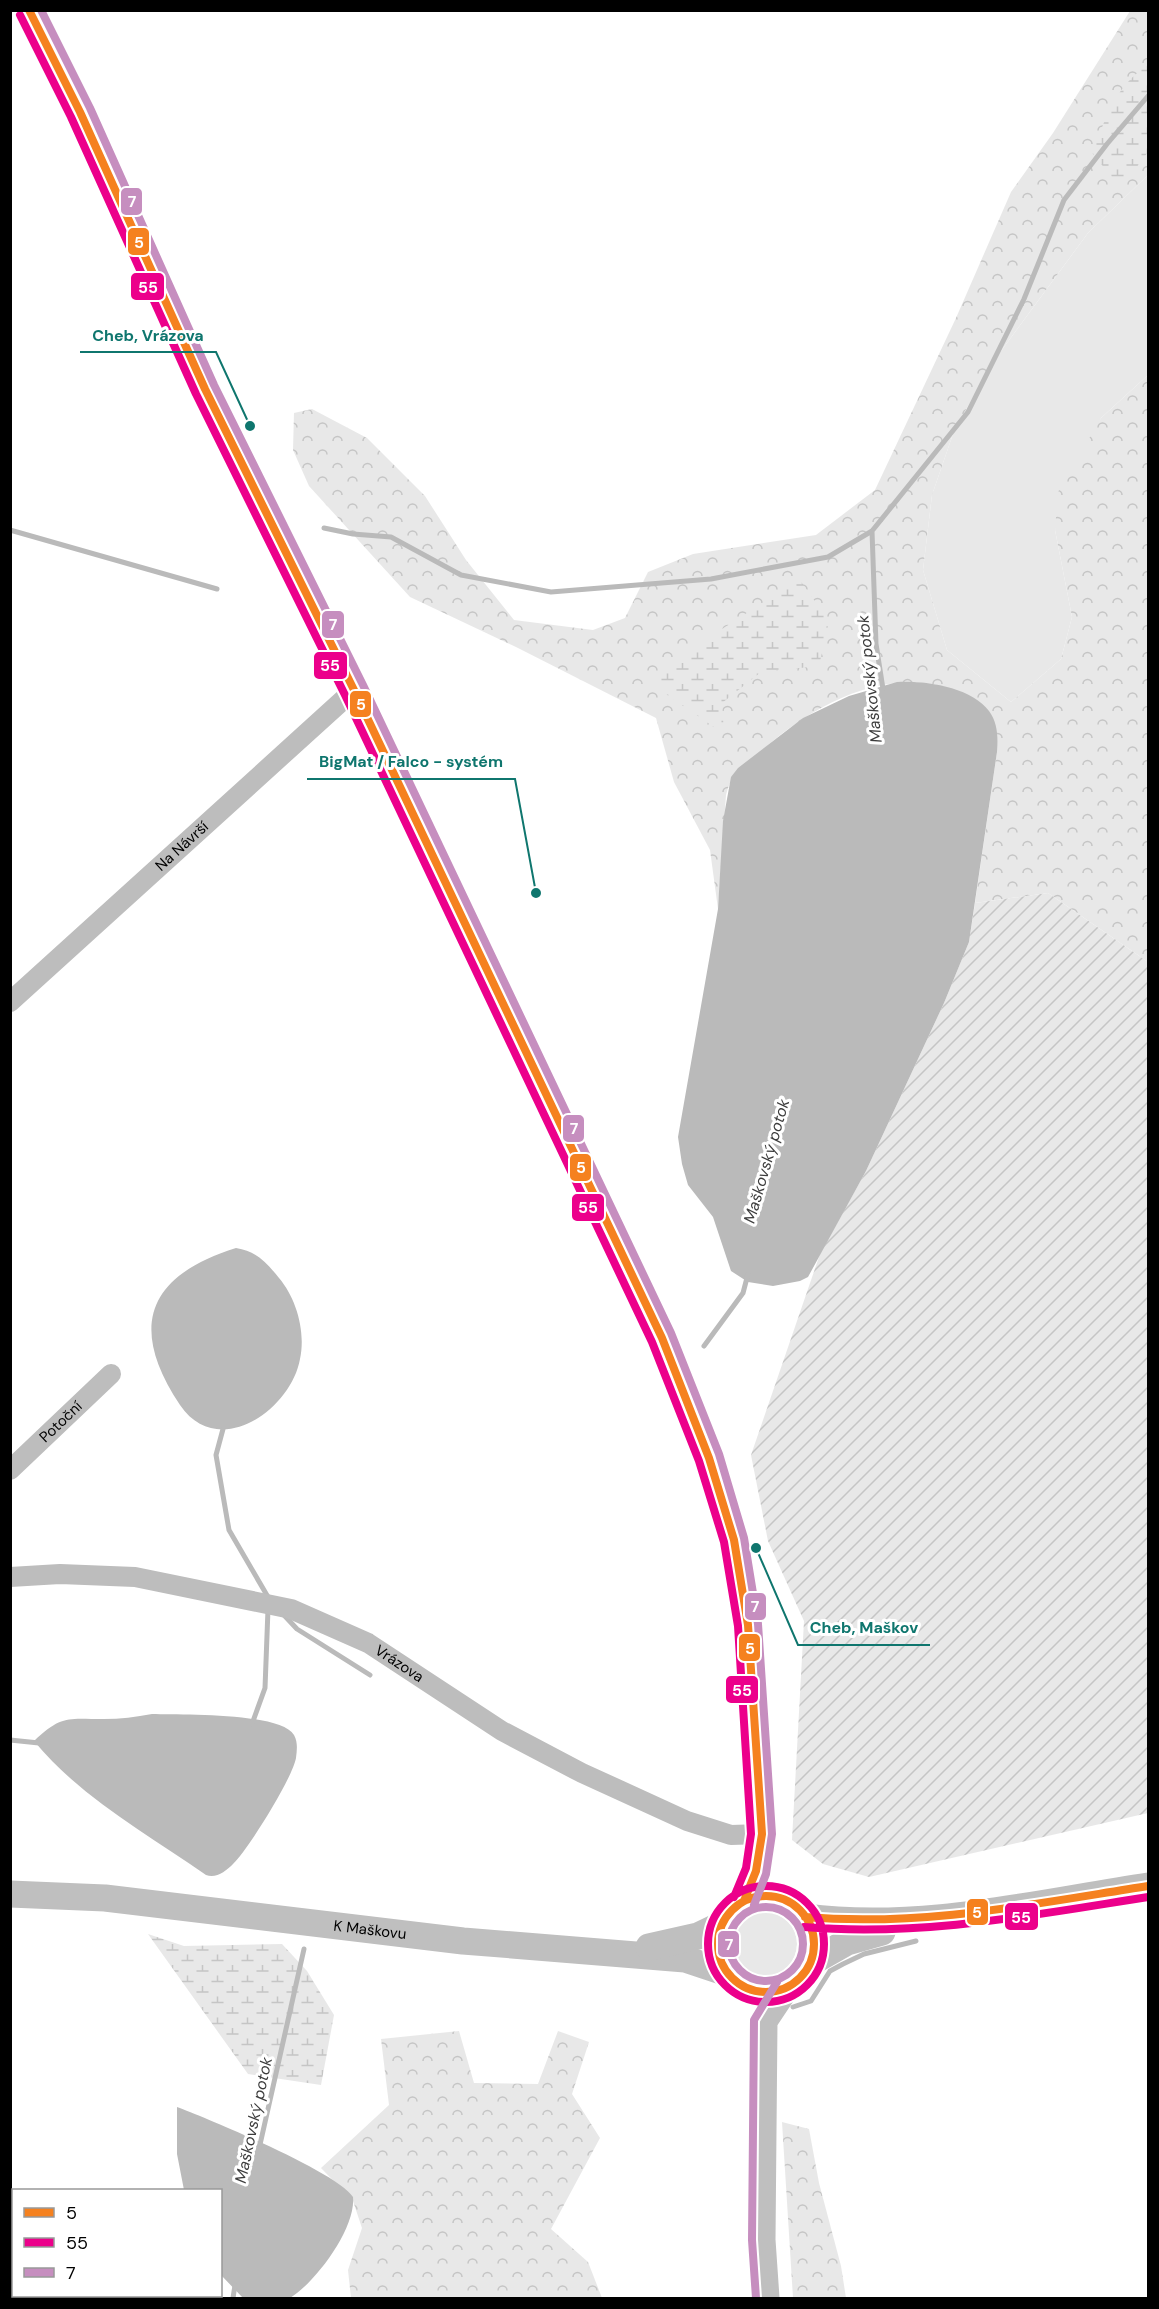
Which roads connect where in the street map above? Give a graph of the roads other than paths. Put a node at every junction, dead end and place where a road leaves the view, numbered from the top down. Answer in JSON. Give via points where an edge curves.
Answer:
{"nodes":[{"id":1,"x":29,"y":10,"type":"edge"},
{"id":2,"x":354,"y":690,"type":"junction"},
{"id":3,"x":10,"y":1002,"type":"edge"},
{"id":4,"x":111,"y":1374,"type":"dead end"},
{"id":5,"x":10,"y":1470,"type":"edge"},
{"id":6,"x":10,"y":1577,"type":"edge"},
{"id":7,"x":762,"y":1834,"type":"junction"},
{"id":8,"x":1149,"y":1886,"type":"edge"},
{"id":9,"x":10,"y":1894,"type":"edge"},
{"id":10,"x":744,"y":1901,"type":"junction"},
{"id":11,"x":797,"y":1910,"type":"junction"},
{"id":12,"x":918,"y":1921,"type":"junction"},
{"id":13,"x":721,"y":1925,"type":"junction"},
{"id":14,"x":624,"y":1952,"type":"junction"},
{"id":15,"x":810,"y":1963,"type":"junction"},
{"id":16,"x":727,"y":1973,"type":"junction"},
{"id":17,"x":786,"y":1988,"type":"junction"},
{"id":18,"x":748,"y":1989,"type":"junction"},
{"id":19,"x":764,"y":2021,"type":"junction"},
{"id":20,"x":766,"y":2298,"type":"edge"}],
"edges":[{"from":1,"to":2,"type":"street","via":[[80,112],[206,389]]},
{"from":2,"to":3,"type":"street","name":"Na Návrší"},
{"from":2,"to":7,"type":"street","via":[[662,1338],[709,1458],[735,1540],[748,1625]]},
{"from":4,"to":5,"type":"street","name":"Potoční"},
{"from":6,"to":7,"type":"street","name":"Vrázova","via":[[135,1577],[291,1609],[368,1643],[502,1731],[582,1773],[687,1821],[731,1835]]},
{"from":7,"to":10,"type":"street","via":[[756,1871]]},
{"from":7,"to":11,"type":"street","via":[[779,1883]]},
{"from":8,"to":12,"type":"street"},
{"from":9,"to":14,"type":"street","name":"K Maškovu","via":[[105,1898],[463,1941]]},
{"from":10,"to":11,"type":"street","via":[[759,1896],[775,1897]]},
{"from":10,"to":13,"type":"street"},
{"from":11,"to":12,"type":"street","via":[[849,1923]]},
{"from":11,"to":15,"type":"street","via":[[812,1932],[814,1948]]},
{"from":12,"to":15,"type":"street","via":[[847,1942]]},
{"from":13,"to":14,"type":"street","via":[[698,1936]]},
{"from":13,"to":16,"type":"street","via":[[718,1949]]},
{"from":14,"to":16,"type":"street","name":"K Maškovu","via":[[685,1959]]},
{"from":15,"to":17,"type":"street","via":[[804,1974]]},
{"from":16,"to":18,"type":"street"},
{"from":17,"to":18,"type":"street","via":[[761,1992]]},
{"from":17,"to":19,"type":"street"},
{"from":18,"to":19,"type":"street"},
{"from":19,"to":20,"type":"street","via":[[762,2240]]}]}
